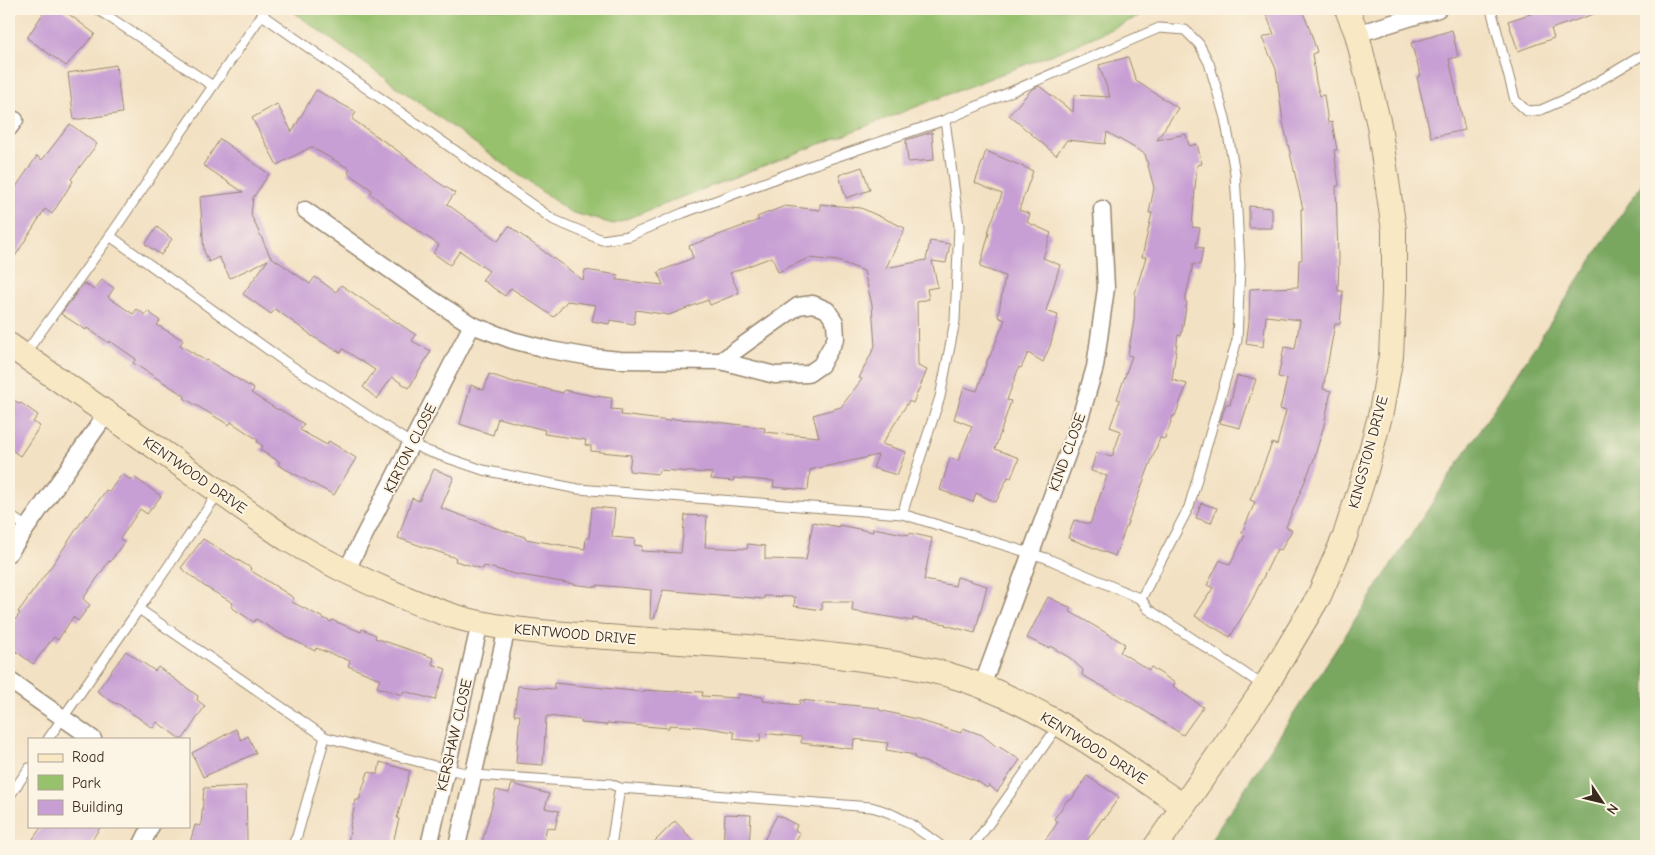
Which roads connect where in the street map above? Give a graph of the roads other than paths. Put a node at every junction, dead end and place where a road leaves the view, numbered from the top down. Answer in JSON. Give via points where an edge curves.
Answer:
{"nodes":[{"id":1,"x":97,"y":9,"type":"edge"},
{"id":2,"x":1347,"y":9,"type":"edge"},
{"id":3,"x":1438,"y":9,"type":"edge"},
{"id":4,"x":1491,"y":9,"type":"edge"},
{"id":5,"x":264,"y":12,"type":"edge"},
{"id":6,"x":1357,"y":34,"type":"junction"},
{"id":7,"x":1646,"y":53,"type":"edge"},
{"id":8,"x":213,"y":86,"type":"junction"},
{"id":9,"x":945,"y":120,"type":"junction"},
{"id":10,"x":1102,"y":209,"type":"dead end"},
{"id":11,"x":305,"y":210,"type":"dead end"},
{"id":12,"x":110,"y":236,"type":"junction"},
{"id":13,"x":472,"y":325,"type":"junction"},
{"id":14,"x":16,"y":350,"type":"edge"},
{"id":15,"x":721,"y":361,"type":"junction"},
{"id":16,"x":107,"y":413,"type":"junction"},
{"id":17,"x":412,"y":444,"type":"junction"},
{"id":18,"x":219,"y":492,"type":"junction"},
{"id":19,"x":902,"y":514,"type":"junction"},
{"id":20,"x":9,"y":515,"type":"edge"},
{"id":21,"x":27,"y":527,"type":"junction"},
{"id":22,"x":1031,"y":552,"type":"junction"},
{"id":23,"x":9,"y":553,"type":"edge"},
{"id":24,"x":346,"y":571,"type":"junction"},
{"id":25,"x":1141,"y":599,"type":"junction"},
{"id":26,"x":139,"y":610,"type":"junction"},
{"id":27,"x":480,"y":623,"type":"junction"},
{"id":28,"x":507,"y":628,"type":"junction"},
{"id":29,"x":9,"y":680,"type":"edge"},
{"id":30,"x":982,"y":686,"type":"junction"},
{"id":31,"x":1265,"y":687,"type":"junction"},
{"id":32,"x":62,"y":718,"type":"junction"},
{"id":33,"x":1060,"y":724,"type":"junction"},
{"id":34,"x":326,"y":737,"type":"junction"},
{"id":35,"x":49,"y":738,"type":"edge"},
{"id":36,"x":92,"y":738,"type":"edge"},
{"id":37,"x":28,"y":769,"type":"edge"},
{"id":38,"x":446,"y":769,"type":"junction"},
{"id":39,"x":474,"y":775,"type":"junction"},
{"id":40,"x":620,"y":788,"type":"junction"},
{"id":41,"x":9,"y":797,"type":"edge"},
{"id":42,"x":1183,"y":806,"type":"junction"},
{"id":43,"x":150,"y":828,"type":"edge"},
{"id":44,"x":141,"y":846,"type":"edge"},
{"id":45,"x":292,"y":846,"type":"edge"},
{"id":46,"x":429,"y":846,"type":"edge"},
{"id":47,"x":457,"y":846,"type":"edge"},
{"id":48,"x":611,"y":846,"type":"edge"},
{"id":49,"x":942,"y":846,"type":"edge"},
{"id":50,"x":974,"y":846,"type":"edge"},
{"id":51,"x":1156,"y":846,"type":"edge"}],
"edges":[{"from":1,"to":8,"type":"lane"},
{"from":2,"to":6,"type":"street","name":"KINGSTON DRIVE"},
{"from":3,"to":6,"type":"street"},
{"from":4,"to":7,"type":"lane","via":[[1516,100],[1527,111],[1541,110],[1577,94]]},
{"from":5,"to":8,"type":"lane"},
{"from":5,"to":9,"type":"lane","via":[[554,220],[602,240],[629,236],[683,212]]},
{"from":6,"to":31,"type":"street","name":"KINGSTON DRIVE","via":[[1379,125],[1394,230],[1391,356],[1381,412],[1345,536],[1319,596]]},
{"from":8,"to":12,"type":"lane"},
{"from":9,"to":19,"type":"lane","via":[[959,226],[956,321],[940,397]]},
{"from":9,"to":25,"type":"lane","via":[[1159,28],[1185,30],[1199,44],[1209,63],[1225,118],[1235,173],[1240,266],[1237,340],[1189,507]]},
{"from":10,"to":22,"type":"street","name":"KIND CLOSE","via":[[1106,288],[1095,367],[1078,425]]},
{"from":11,"to":13,"type":"street"},
{"from":12,"to":14,"type":"lane"},
{"from":12,"to":17,"type":"lane","via":[[284,361]]},
{"from":13,"to":15,"type":"street","via":[[531,345],[591,358]]},
{"from":13,"to":17,"type":"street","name":"KIRTON CLOSE"},
{"from":14,"to":16,"type":"street","name":"KENTWOOD DRIVE"},
{"from":15,"to":15,"type":"street","via":[[774,375],[808,374],[821,365],[836,338],[835,322],[827,310],[813,304],[798,306]]},
{"from":16,"to":18,"type":"street","name":"KENTWOOD DRIVE"},
{"from":16,"to":21,"type":"street"},
{"from":17,"to":19,"type":"lane","via":[[483,470],[578,489]]},
{"from":17,"to":24,"type":"street","name":"KIRTON CLOSE"},
{"from":18,"to":24,"type":"street","name":"KENTWOOD DRIVE","via":[[287,539]]},
{"from":18,"to":26,"type":"lane"},
{"from":19,"to":22,"type":"lane"},
{"from":20,"to":21,"type":"lane"},
{"from":21,"to":23,"type":"street"},
{"from":22,"to":25,"type":"lane"},
{"from":22,"to":30,"type":"street","name":"KIND CLOSE"},
{"from":24,"to":27,"type":"street","name":"KENTWOOD DRIVE","via":[[419,604]]},
{"from":25,"to":31,"type":"lane","via":[[1148,609]]},
{"from":26,"to":32,"type":"lane"},
{"from":26,"to":34,"type":"lane"},
{"from":27,"to":28,"type":"street","name":"KENTWOOD DRIVE"},
{"from":27,"to":38,"type":"street","name":"KERSHAW CLOSE"},
{"from":28,"to":30,"type":"street","name":"KENTWOOD DRIVE","via":[[806,652],[887,662]]},
{"from":28,"to":39,"type":"street","name":"KERSHAW CLOSE"},
{"from":29,"to":32,"type":"street"},
{"from":30,"to":33,"type":"street","name":"KENTWOOD DRIVE"},
{"from":31,"to":42,"type":"street","name":"KINGSTON DRIVE"},
{"from":32,"to":35,"type":"lane"},
{"from":32,"to":36,"type":"street"},
{"from":33,"to":42,"type":"street","name":"KENTWOOD DRIVE"},
{"from":33,"to":50,"type":"lane"},
{"from":34,"to":38,"type":"lane"},
{"from":34,"to":45,"type":"lane"},
{"from":37,"to":41,"type":"lane"},
{"from":38,"to":39,"type":"lane"},
{"from":38,"to":46,"type":"street","name":"KERSHAW CLOSE"},
{"from":39,"to":40,"type":"lane","via":[[611,784]]},
{"from":39,"to":47,"type":"street","name":"KERSHAW CLOSE"},
{"from":40,"to":48,"type":"lane"},
{"from":40,"to":49,"type":"lane","via":[[872,807],[903,819]]},
{"from":42,"to":51,"type":"street","name":"KINGSTON DRIVE"},
{"from":43,"to":44,"type":"street"}]}
